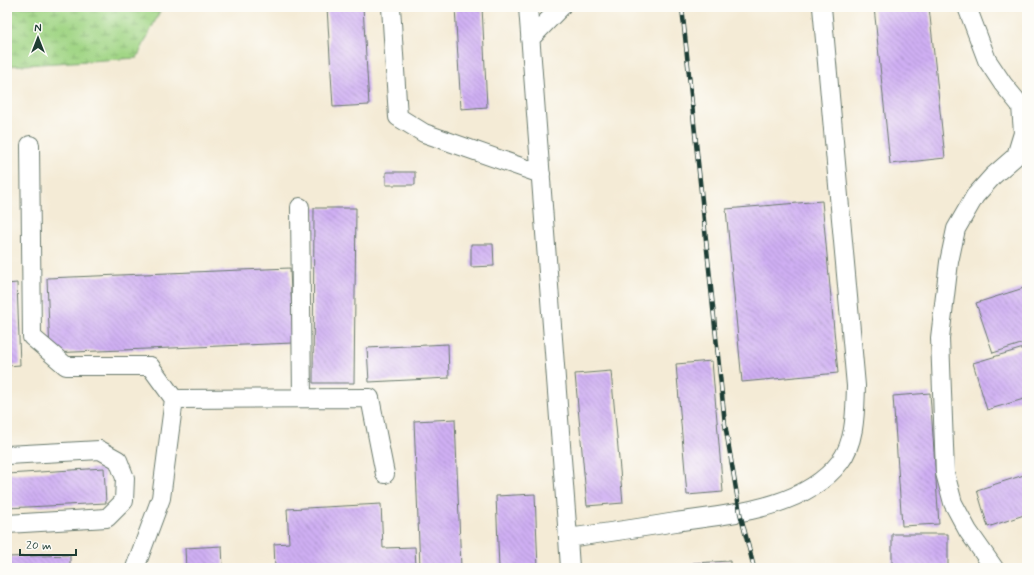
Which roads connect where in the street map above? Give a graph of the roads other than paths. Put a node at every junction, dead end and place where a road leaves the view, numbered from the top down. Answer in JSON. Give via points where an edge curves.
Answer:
{"nodes":[{"id":1,"x":391,"y":7,"type":"edge"},
{"id":2,"x":528,"y":7,"type":"edge"},
{"id":3,"x":561,"y":7,"type":"edge"},
{"id":4,"x":822,"y":7,"type":"edge"},
{"id":5,"x":967,"y":7,"type":"edge"},
{"id":6,"x":530,"y":39,"type":"junction"},
{"id":7,"x":30,"y":145,"type":"dead end"},
{"id":8,"x":541,"y":174,"type":"junction"},
{"id":9,"x":300,"y":207,"type":"dead end"},
{"id":10,"x":302,"y":398,"type":"junction"},
{"id":11,"x":174,"y":399,"type":"junction"},
{"id":12,"x":7,"y":455,"type":"edge"},
{"id":13,"x":385,"y":474,"type":"dead end"},
{"id":14,"x":7,"y":524,"type":"edge"},
{"id":15,"x":568,"y":538,"type":"junction"},
{"id":16,"x":135,"y":568,"type":"edge"},
{"id":17,"x":570,"y":568,"type":"edge"},
{"id":18,"x":994,"y":568,"type":"edge"}],
"edges":[{"from":1,"to":8,"type":"street","via":[[398,117],[424,133]]},
{"from":2,"to":6,"type":"street"},
{"from":3,"to":6,"type":"street"},
{"from":4,"to":15,"type":"street","via":[[856,386],[849,444],[840,461],[827,476],[797,495],[769,505],[740,514]]},
{"from":5,"to":18,"type":"street","via":[[987,60],[1021,106],[1023,133],[1016,156],[975,196],[956,229],[949,262],[940,338],[945,473],[953,503],[968,531]]},
{"from":6,"to":8,"type":"street"},
{"from":7,"to":11,"type":"street","via":[[32,337],[66,366],[150,366]]},
{"from":8,"to":15,"type":"street"},
{"from":9,"to":10,"type":"street"},
{"from":10,"to":11,"type":"street"},
{"from":10,"to":13,"type":"street","via":[[370,398]]},
{"from":11,"to":16,"type":"street","via":[[161,498]]},
{"from":12,"to":14,"type":"street","via":[[100,450],[118,460],[125,478],[124,501],[107,518]]},
{"from":15,"to":17,"type":"street"}]}
